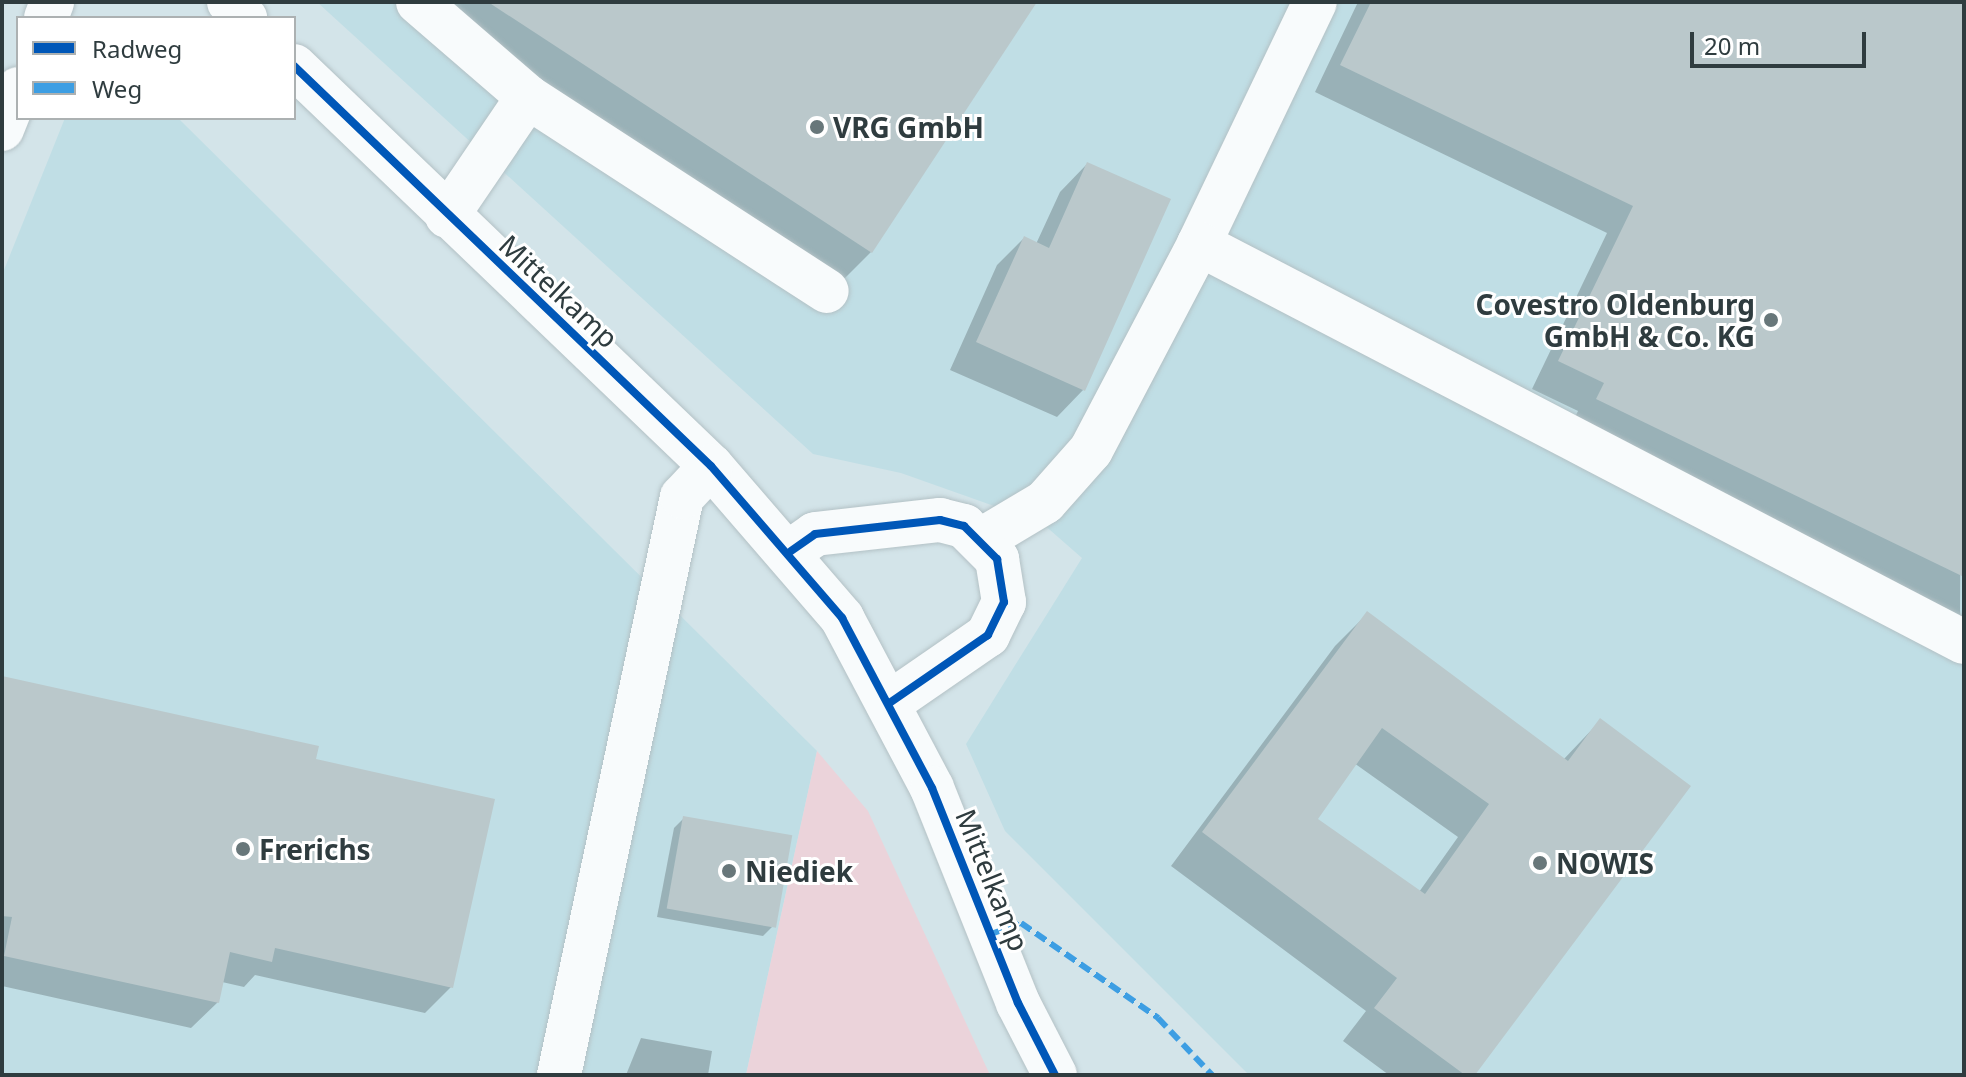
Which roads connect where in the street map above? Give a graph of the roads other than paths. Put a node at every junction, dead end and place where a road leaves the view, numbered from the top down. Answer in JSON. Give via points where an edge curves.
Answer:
{"nodes":[{"id":1,"x":418,"y":2,"type":"edge"},
{"id":2,"x":1315,"y":2,"type":"edge"},
{"id":3,"x":296,"y":68,"type":"edge"},
{"id":4,"x":16,"y":94,"type":"edge"},
{"id":5,"x":528,"y":97,"type":"junction"},
{"id":6,"x":2,"y":129,"type":"edge"},
{"id":7,"x":447,"y":216,"type":"junction"},
{"id":8,"x":1199,"y":244,"type":"junction"},
{"id":9,"x":827,"y":291,"type":"dead end"},
{"id":10,"x":711,"y":466,"type":"junction"},
{"id":11,"x":983,"y":539,"type":"junction"},
{"id":12,"x":791,"y":551,"type":"junction"},
{"id":13,"x":1964,"y":642,"type":"edge"},
{"id":14,"x":891,"y":702,"type":"junction"},
{"id":15,"x":559,"y":1075,"type":"edge"},
{"id":16,"x":1055,"y":1075,"type":"edge"}],
"edges":[{"from":1,"to":5,"type":"street"},
{"from":2,"to":8,"type":"street"},
{"from":3,"to":7,"type":"street","name":"Mittelkamp"},
{"from":4,"to":6,"type":"street"},
{"from":5,"to":7,"type":"street"},
{"from":5,"to":9,"type":"street"},
{"from":7,"to":10,"type":"street","name":"Mittelkamp"},
{"from":8,"to":11,"type":"street","via":[[1091,450],[1045,502]]},
{"from":8,"to":13,"type":"street"},
{"from":10,"to":12,"type":"street","name":"Mittelkamp"},
{"from":10,"to":15,"type":"street","via":[[682,497]]},
{"from":11,"to":12,"type":"street","via":[[940,520],[815,534]]},
{"from":11,"to":14,"type":"street","via":[[1004,580],[999,620],[970,651]]},
{"from":12,"to":14,"type":"street","name":"Mittelkamp","via":[[842,618]]},
{"from":14,"to":16,"type":"street","name":"Mittelkamp"}]}
